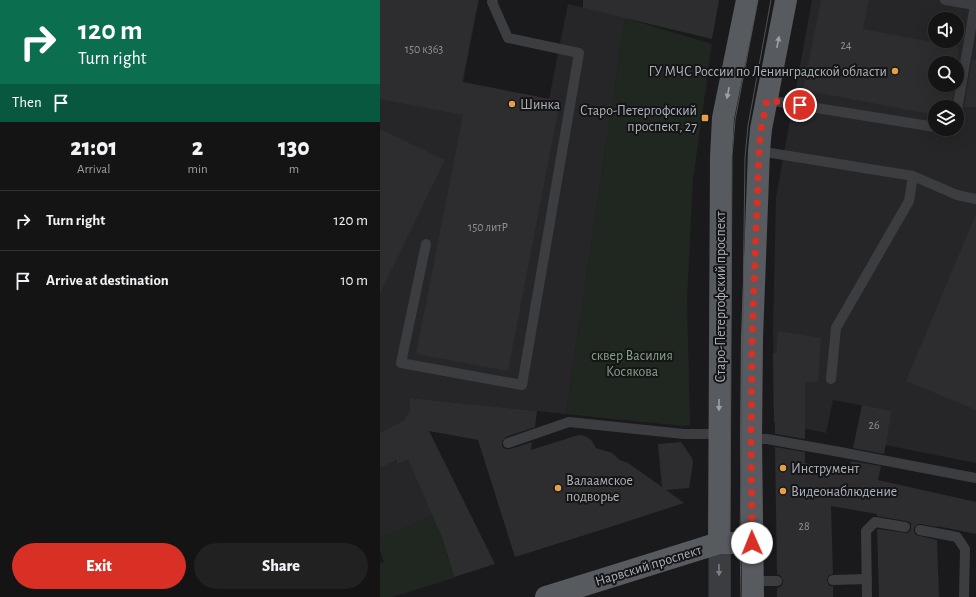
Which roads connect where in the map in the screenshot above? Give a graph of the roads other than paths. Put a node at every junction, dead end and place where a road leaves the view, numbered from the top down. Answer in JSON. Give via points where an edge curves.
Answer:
{"nodes":[{"id":1,"x":493,"y":0,"type":"edge"},
{"id":2,"x":747,"y":0,"type":"edge"},
{"id":3,"x":786,"y":0,"type":"edge"},
{"id":4,"x":945,"y":0,"type":"edge"},
{"id":5,"x":767,"y":100,"type":"junction"},
{"id":6,"x":959,"y":100,"type":"edge"},
{"id":7,"x":928,"y":126,"type":"edge"},
{"id":8,"x":759,"y":151,"type":"junction"},
{"id":9,"x":913,"y":176,"type":"junction"},
{"id":10,"x":976,"y":199,"type":"edge"},
{"id":11,"x":426,"y":244,"type":"dead end"},
{"id":12,"x":831,"y":379,"type":"dead end"},
{"id":13,"x":719,"y":434,"type":"junction"},
{"id":14,"x":751,"y":439,"type":"junction"},
{"id":15,"x":508,"y":443,"type":"dead end"},
{"id":16,"x":976,"y":478,"type":"edge"},
{"id":17,"x":906,"y":527,"type":"dead end"},
{"id":18,"x":920,"y":530,"type":"dead end"},
{"id":19,"x":719,"y":543,"type":"junction"},
{"id":20,"x":752,"y":543,"type":"junction"},
{"id":21,"x":867,"y":579,"type":"junction"},
{"id":22,"x":833,"y":580,"type":"dead end"},
{"id":23,"x":777,"y":581,"type":"dead end"},
{"id":24,"x":752,"y":589,"type":"edge"},
{"id":25,"x":546,"y":597,"type":"edge"},
{"id":26,"x":719,"y":597,"type":"edge"},
{"id":27,"x":867,"y":597,"type":"edge"},
{"id":28,"x":964,"y":597,"type":"edge"}],
"edges":[{"from":1,"to":11,"type":"lane","via":[[508,38],[580,53],[522,385],[401,364]]},
{"from":2,"to":13,"type":"main road","name":"Старо-Петергофский проспект","one_way":true,"via":[[723,118]]},
{"from":5,"to":3,"type":"main road","one_way":true},
{"from":4,"to":6,"type":"lane","via":[[975,5]]},
{"from":5,"to":7,"type":"lane"},
{"from":5,"to":8,"type":"main road"},
{"from":8,"to":9,"type":"lane"},
{"from":8,"to":14,"type":"main road"},
{"from":9,"to":10,"type":"lane","via":[[957,195]]},
{"from":9,"to":12,"type":"lane","via":[[910,201],[836,328]]},
{"from":13,"to":15,"type":"lane","via":[[684,434],[569,422]]},
{"from":13,"to":19,"type":"main road","name":"Старо-Петергофский проспект"},
{"from":14,"to":16,"type":"lane","via":[[767,439]]},
{"from":14,"to":20,"type":"main road"},
{"from":17,"to":21,"type":"lane","via":[[875,522],[866,531]]},
{"from":18,"to":28,"type":"lane","via":[[957,537],[966,549]]},
{"from":19,"to":20,"type":"main road","name":"Нарвский проспект"},
{"from":19,"to":25,"type":"main road","name":"Нарвский проспект"},
{"from":19,"to":26,"type":"street","name":"Старо-Петергофский проспект","one_way":true},
{"from":20,"to":24,"type":"main road"},
{"from":21,"to":22,"type":"lane"},
{"from":21,"to":27,"type":"lane"},
{"from":23,"to":24,"type":"lane"}]}
